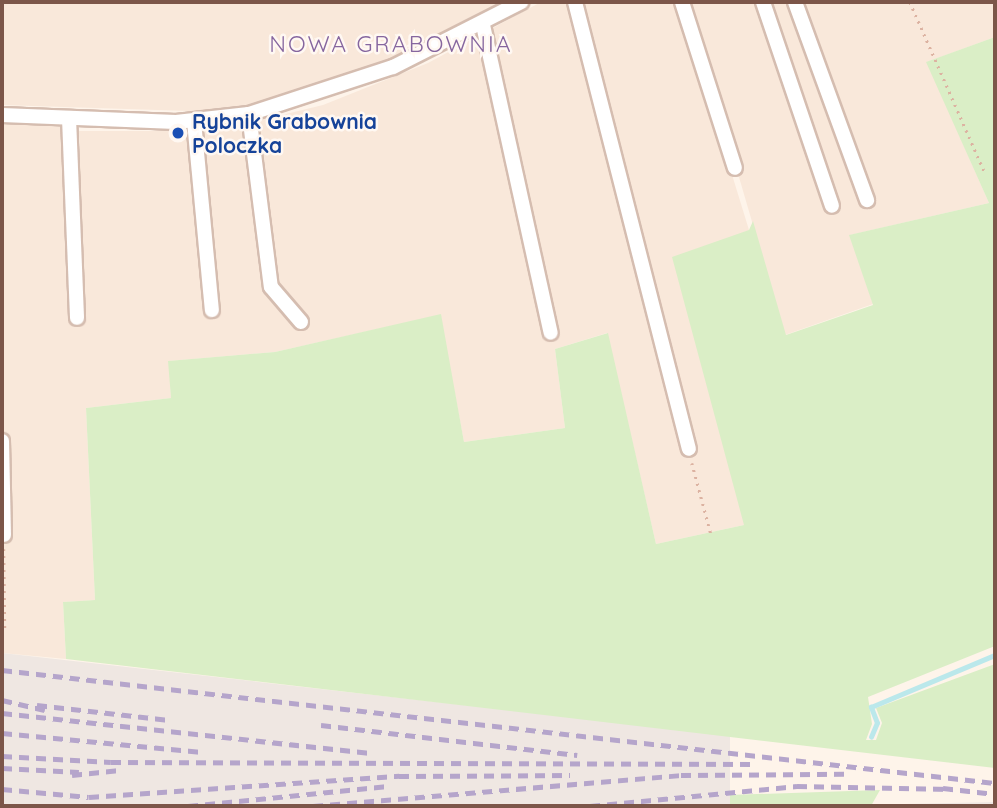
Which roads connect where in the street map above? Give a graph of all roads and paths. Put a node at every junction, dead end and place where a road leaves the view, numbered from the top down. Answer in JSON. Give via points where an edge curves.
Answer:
{"nodes":[{"id":1,"x":522,"y":2,"type":"edge"},
{"id":2,"x":575,"y":2,"type":"edge"},
{"id":3,"x":682,"y":2,"type":"edge"},
{"id":4,"x":763,"y":2,"type":"edge"},
{"id":5,"x":795,"y":2,"type":"edge"},
{"id":6,"x":910,"y":2,"type":"edge"},
{"id":7,"x":483,"y":24,"type":"junction"},
{"id":8,"x":249,"y":114,"type":"junction"},
{"id":9,"x":2,"y":115,"type":"edge"},
{"id":10,"x":69,"y":118,"type":"junction"},
{"id":11,"x":194,"y":121,"type":"junction"},
{"id":12,"x":735,"y":168,"type":"dead end"},
{"id":13,"x":985,"y":173,"type":"dead end"},
{"id":14,"x":867,"y":200,"type":"dead end"},
{"id":15,"x":832,"y":206,"type":"dead end"},
{"id":16,"x":212,"y":310,"type":"dead end"},
{"id":17,"x":78,"y":318,"type":"dead end"},
{"id":18,"x":301,"y":322,"type":"dead end"},
{"id":19,"x":551,"y":332,"type":"dead end"},
{"id":20,"x":2,"y":441,"type":"edge"},
{"id":21,"x":689,"y":449,"type":"joint"},
{"id":22,"x":711,"y":534,"type":"dead end"},
{"id":23,"x":4,"y":535,"type":"joint"},
{"id":24,"x":3,"y":604,"type":"edge"},
{"id":25,"x":5,"y":630,"type":"dead end"}],
"edges":[{"from":1,"to":7,"type":"street"},
{"from":2,"to":21,"type":"street"},
{"from":3,"to":12,"type":"street"},
{"from":4,"to":15,"type":"street"},
{"from":5,"to":14,"type":"street"},
{"from":6,"to":13,"type":"path"},
{"from":7,"to":8,"type":"street","via":[[367,77]]},
{"from":7,"to":19,"type":"street"},
{"from":8,"to":11,"type":"street"},
{"from":8,"to":18,"type":"street","via":[[271,288]]},
{"from":9,"to":10,"type":"street"},
{"from":10,"to":11,"type":"street"},
{"from":10,"to":17,"type":"street"},
{"from":11,"to":16,"type":"street"},
{"from":20,"to":23,"type":"street"},
{"from":21,"to":22,"type":"path"},
{"from":23,"to":24,"type":"path"},
{"from":24,"to":25,"type":"path"}]}
